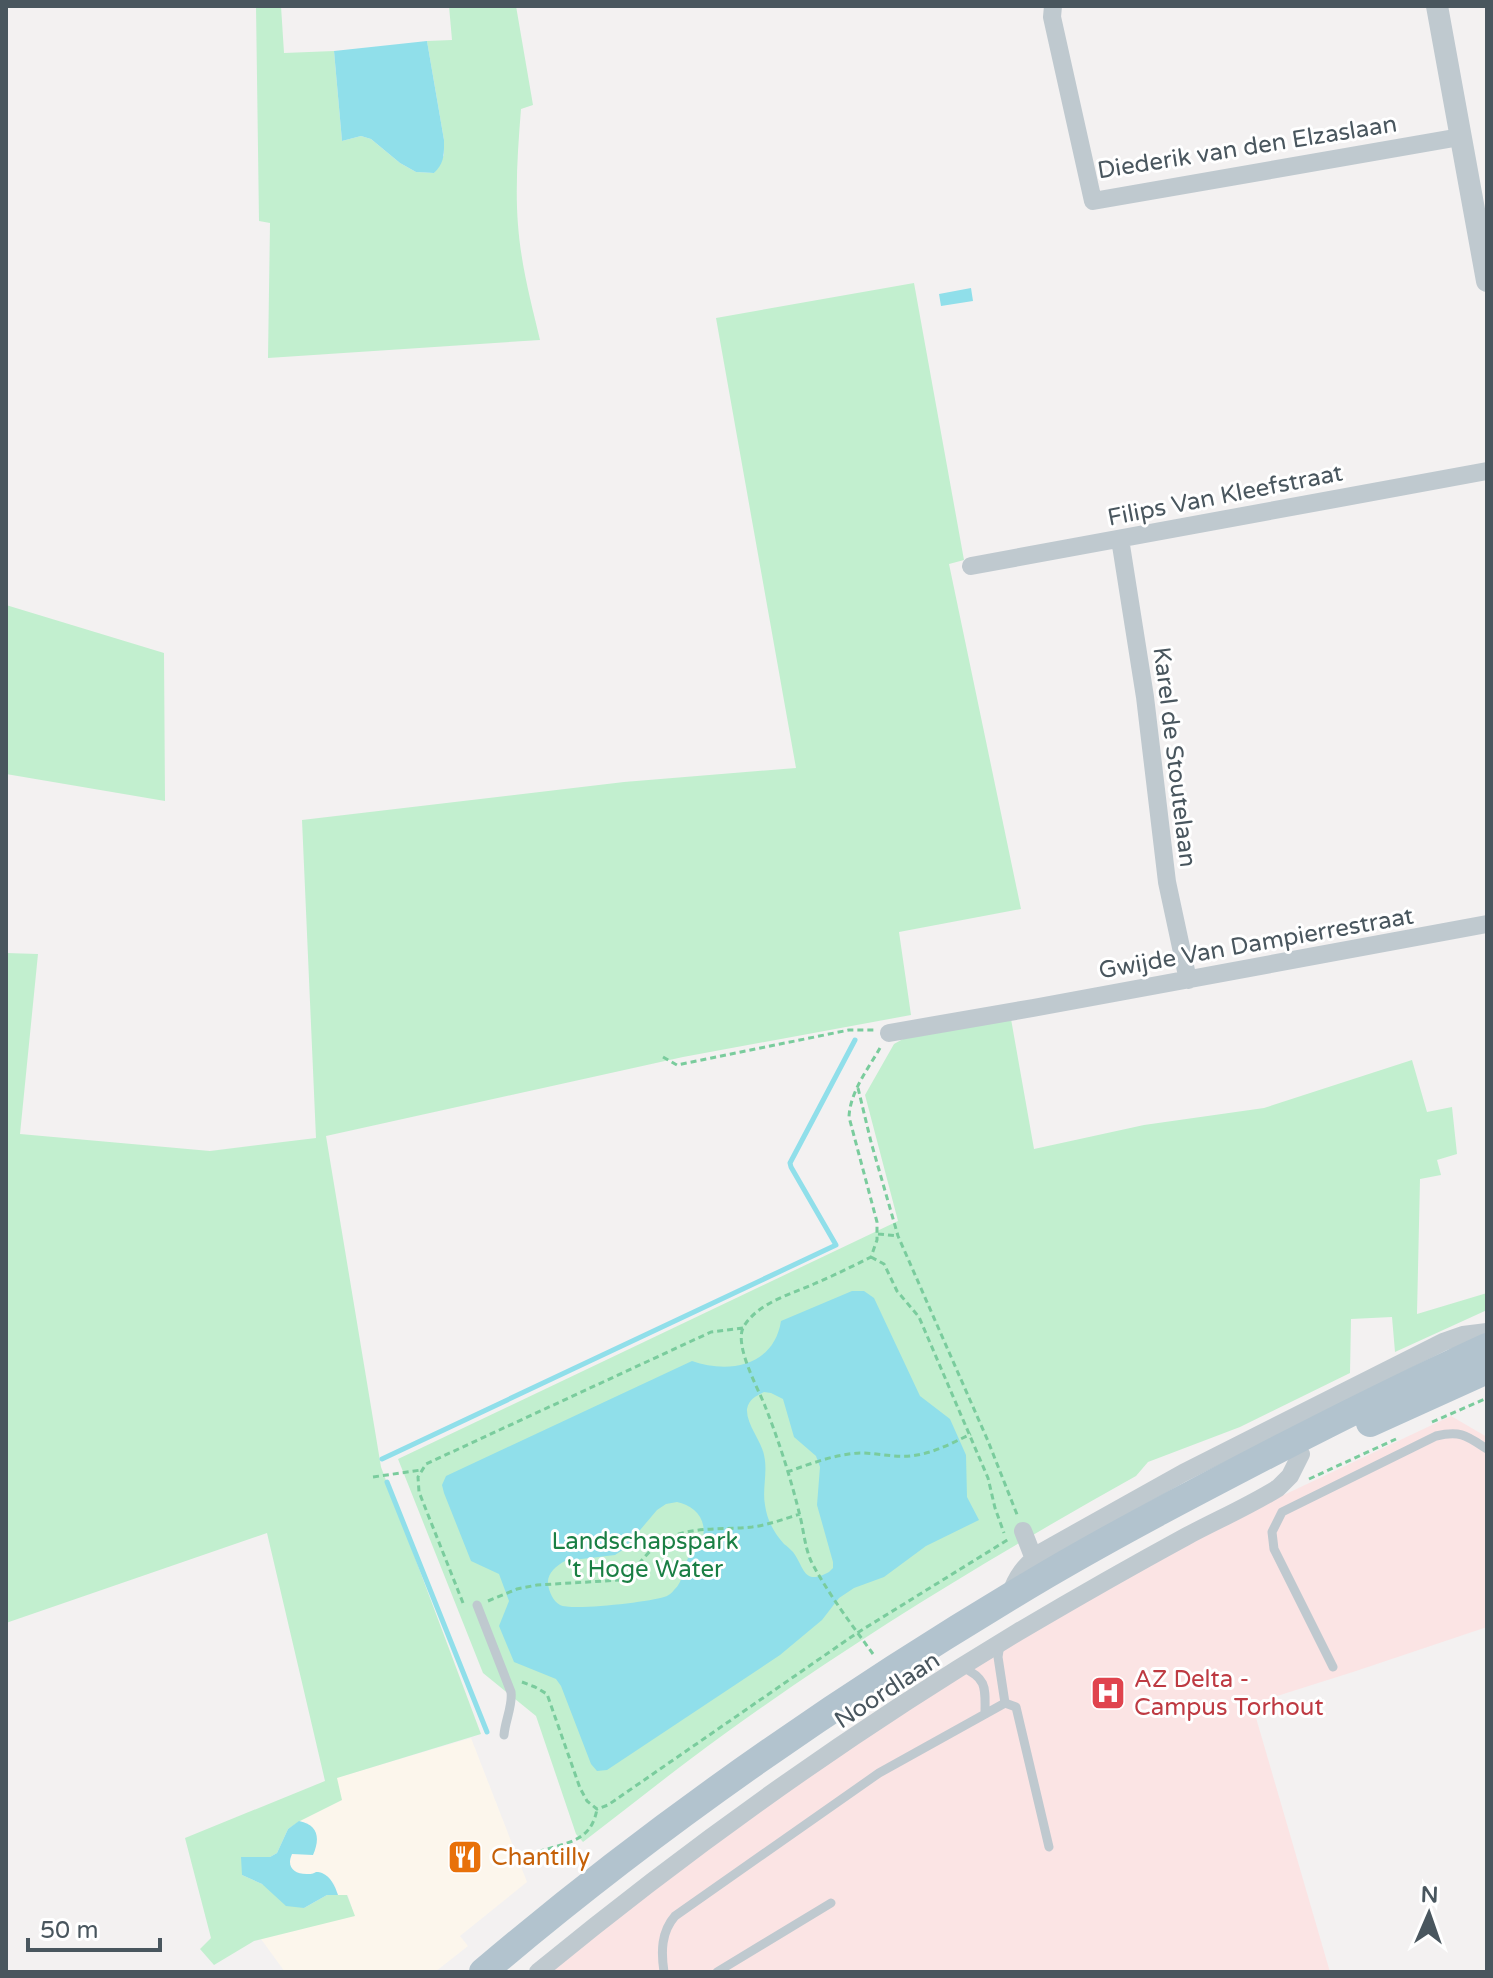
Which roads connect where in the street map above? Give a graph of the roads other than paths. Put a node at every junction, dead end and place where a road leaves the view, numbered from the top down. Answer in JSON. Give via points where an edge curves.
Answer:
{"nodes":[{"id":1,"x":1053,"y":6,"type":"edge"},
{"id":2,"x":1437,"y":6,"type":"edge"},
{"id":3,"x":1460,"y":137,"type":"junction"},
{"id":4,"x":1487,"y":281,"type":"edge"},
{"id":5,"x":1487,"y":471,"type":"edge"},
{"id":6,"x":1120,"y":539,"type":"junction"},
{"id":7,"x":971,"y":566,"type":"dead end"},
{"id":8,"x":1487,"y":924,"type":"edge"},
{"id":9,"x":1188,"y":980,"type":"junction"},
{"id":10,"x":889,"y":1033,"type":"road end"},
{"id":11,"x":1487,"y":1332,"type":"edge"},
{"id":12,"x":1487,"y":1347,"type":"edge"},
{"id":13,"x":1487,"y":1370,"type":"edge"},
{"id":14,"x":1487,"y":1449,"type":"edge"},
{"id":15,"x":1301,"y":1454,"type":"junction"},
{"id":16,"x":1015,"y":1535,"type":"road end"},
{"id":17,"x":1028,"y":1564,"type":"junction"},
{"id":18,"x":1010,"y":1597,"type":"junction"},
{"id":19,"x":477,"y":1605,"type":"dead end"},
{"id":20,"x":1000,"y":1644,"type":"junction"},
{"id":21,"x":962,"y":1667,"type":"junction"},
{"id":22,"x":1333,"y":1667,"type":"dead end"},
{"id":23,"x":1005,"y":1703,"type":"junction"},
{"id":24,"x":985,"y":1714,"type":"junction"},
{"id":25,"x":504,"y":1735,"type":"dead end"},
{"id":26,"x":1049,"y":1847,"type":"dead end"},
{"id":27,"x":831,"y":1903,"type":"dead end"},
{"id":28,"x":483,"y":1972,"type":"edge"},
{"id":29,"x":503,"y":1972,"type":"edge"},
{"id":30,"x":538,"y":1972,"type":"edge"},
{"id":31,"x":664,"y":1972,"type":"edge"},
{"id":32,"x":717,"y":1972,"type":"edge"}],
"edges":[{"from":1,"to":3,"type":"street","name":"Diederik van den Elzaslaan","via":[[1093,201]]},
{"from":2,"to":3,"type":"street"},
{"from":3,"to":4,"type":"street"},
{"from":5,"to":6,"type":"street","name":"Filips Van Kleefstraat"},
{"from":6,"to":7,"type":"street","name":"Filips Van Kleefstraat"},
{"from":6,"to":9,"type":"street","name":"Karel de Stoutelaan","via":[[1167,882]]},
{"from":8,"to":9,"type":"street","name":"Gwijde Van Dampierrestraat"},
{"from":9,"to":10,"type":"street","name":"Gwijde Van Dampierrestraat"},
{"from":11,"to":17,"type":"street","via":[[1453,1338],[1370,1378],[1183,1473]]},
{"from":12,"to":18,"type":"main road","name":"Noordlaan","via":[[1192,1494]]},
{"from":13,"to":15,"type":"main road","name":"Noordlaan"},
{"from":14,"to":22,"type":"lane","via":[[1461,1433],[1436,1436],[1282,1512],[1272,1532],[1274,1549]]},
{"from":15,"to":20,"type":"street","name":"Noordlaan","via":[[1278,1488]]},
{"from":15,"to":29,"type":"main road","name":"Noordlaan","via":[[1069,1577],[839,1720],[700,1818]]},
{"from":16,"to":17,"type":"street"},
{"from":17,"to":18,"type":"street"},
{"from":18,"to":28,"type":"main road","name":"Noordlaan","via":[[698,1802]]},
{"from":19,"to":25,"type":"lane","via":[[512,1699]]},
{"from":20,"to":21,"type":"street","name":"Noordlaan"},
{"from":20,"to":23,"type":"lane"},
{"from":21,"to":24,"type":"lane","via":[[978,1675],[985,1689]]},
{"from":21,"to":30,"type":"street","name":"Noordlaan","via":[[758,1803]]},
{"from":23,"to":24,"type":"lane"},
{"from":23,"to":26,"type":"lane","via":[[1016,1707]]},
{"from":24,"to":31,"type":"lane","via":[[879,1773],[675,1916],[664,1937]]},
{"from":27,"to":32,"type":"lane"}]}
